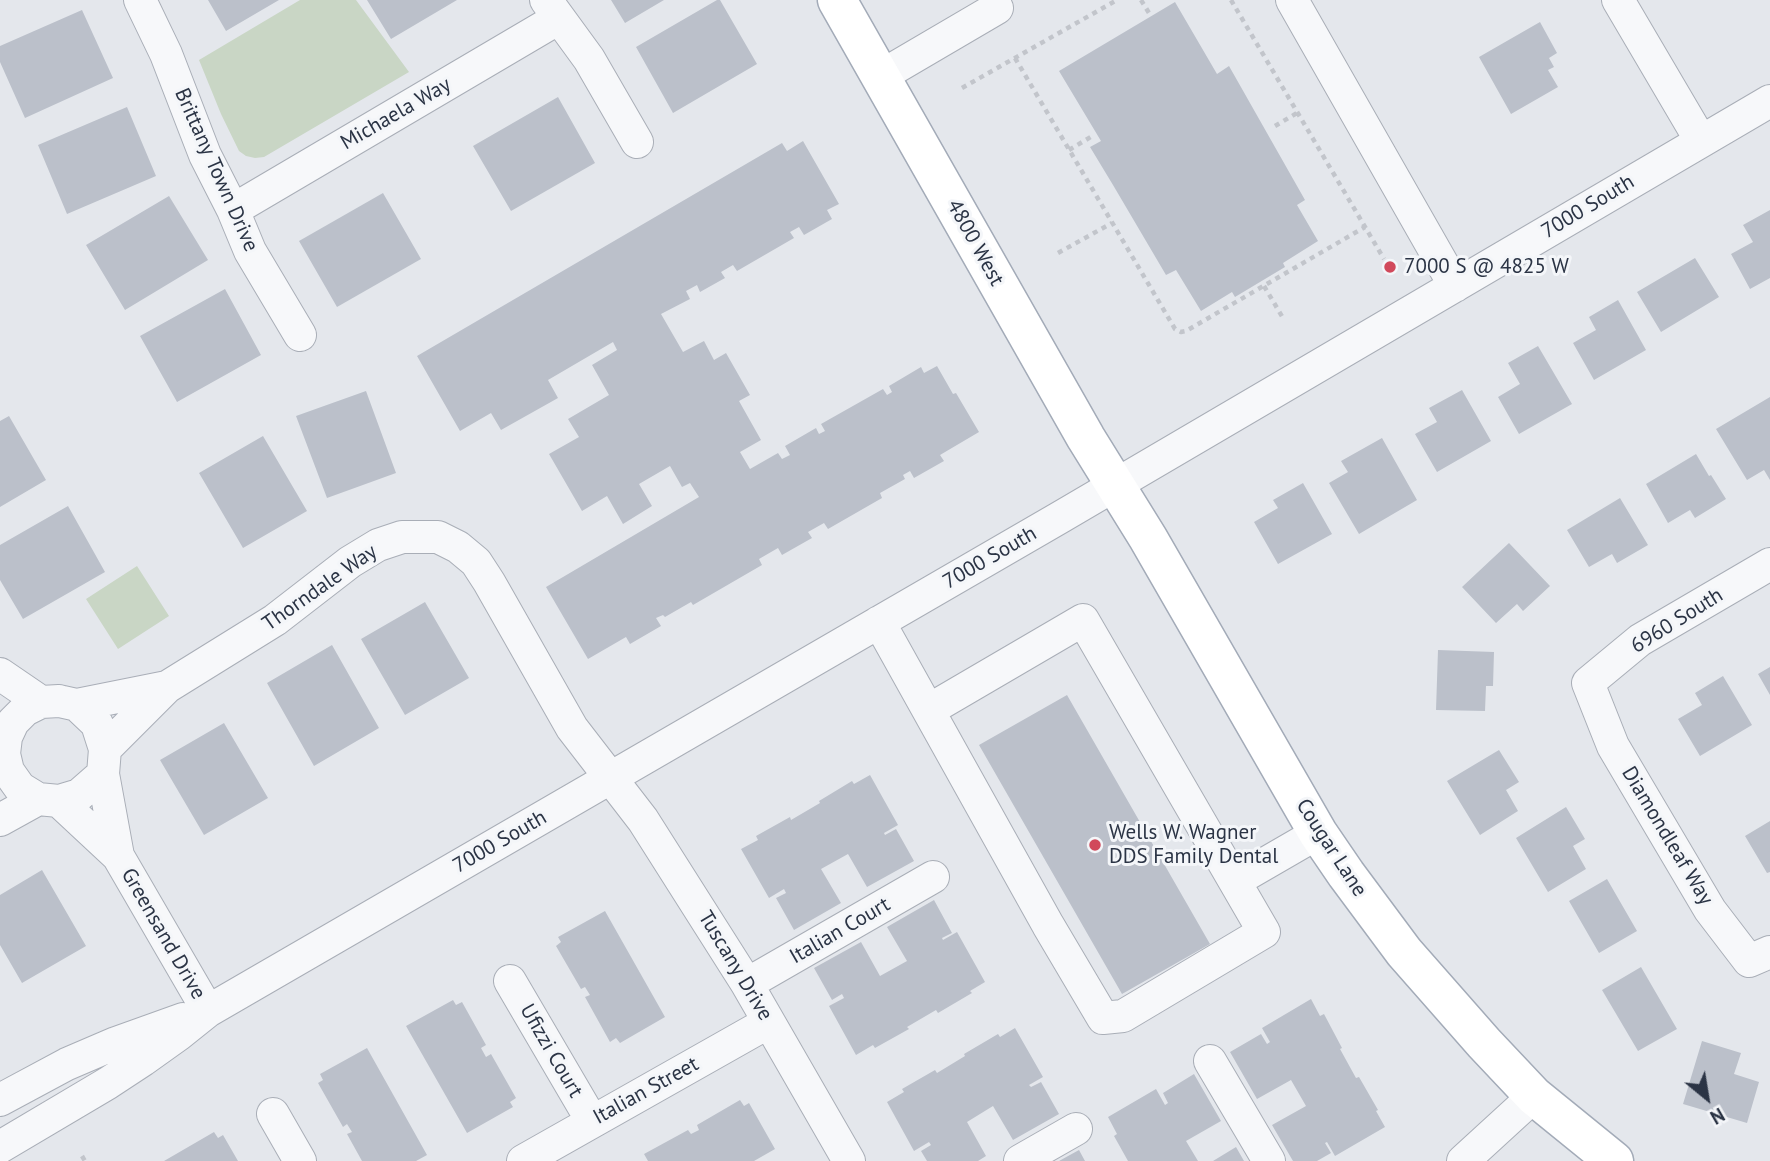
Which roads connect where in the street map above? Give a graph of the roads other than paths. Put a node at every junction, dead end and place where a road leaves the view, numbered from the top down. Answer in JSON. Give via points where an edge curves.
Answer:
{"nodes":[{"id":1,"x":140,"y":0,"type":"edge"},
{"id":2,"x":837,"y":0,"type":"edge"},
{"id":3,"x":1292,"y":0,"type":"edge"},
{"id":4,"x":1618,"y":0,"type":"edge"},
{"id":5,"x":1001,"y":3,"type":"edge"},
{"id":6,"x":553,"y":9,"type":"edge"},
{"id":7,"x":881,"y":76,"type":"junction"},
{"id":8,"x":1770,"y":101,"type":"edge"},
{"id":9,"x":1701,"y":141,"type":"junction"},
{"id":10,"x":637,"y":142,"type":"dead end"},
{"id":11,"x":233,"y":210,"type":"junction"},
{"id":12,"x":1455,"y":286,"type":"junction"},
{"id":13,"x":300,"y":335,"type":"dead end"},
{"id":14,"x":1114,"y":485,"type":"junction"},
{"id":15,"x":1770,"y":564,"type":"edge"},
{"id":16,"x":879,"y":622,"type":"junction"},
{"id":17,"x":0,"y":674,"type":"edge"},
{"id":18,"x":1588,"y":683,"type":"joint"},
{"id":19,"x":167,"y":687,"type":"junction"},
{"id":20,"x":41,"y":702,"type":"junction"},
{"id":21,"x":77,"y":705,"type":"junction"},
{"id":22,"x":929,"y":710,"type":"junction"},
{"id":23,"x":3,"y":730,"type":"edge"},
{"id":24,"x":104,"y":762,"type":"junction"},
{"id":25,"x":611,"y":778,"type":"junction"},
{"id":26,"x":4,"y":779,"type":"edge"},
{"id":27,"x":48,"y":800,"type":"junction"},
{"id":28,"x":0,"y":820,"type":"edge"},
{"id":29,"x":1318,"y":833,"type":"junction"},
{"id":30,"x":118,"y":856,"type":"junction"},
{"id":31,"x":933,"y":877,"type":"dead end"},
{"id":32,"x":1234,"y":881,"type":"junction"},
{"id":33,"x":1770,"y":952,"type":"edge"},
{"id":34,"x":510,"y":981,"type":"dead end"},
{"id":35,"x":747,"y":984,"type":"junction"},
{"id":36,"x":208,"y":1011,"type":"junction"},
{"id":37,"x":769,"y":1022,"type":"junction"},
{"id":38,"x":1210,"y":1061,"type":"dead end"},
{"id":39,"x":1534,"y":1096,"type":"junction"},
{"id":40,"x":0,"y":1100,"type":"edge"},
{"id":41,"x":273,"y":1114,"type":"dead end"},
{"id":42,"x":592,"y":1121,"type":"junction"},
{"id":43,"x":1076,"y":1129,"type":"dead end"},
{"id":44,"x":0,"y":1147,"type":"edge"},
{"id":45,"x":300,"y":1161,"type":"edge"},
{"id":46,"x":523,"y":1161,"type":"edge"},
{"id":47,"x":849,"y":1161,"type":"edge"},
{"id":48,"x":1020,"y":1161,"type":"edge"},
{"id":49,"x":1269,"y":1161,"type":"edge"},
{"id":50,"x":1463,"y":1161,"type":"edge"},
{"id":51,"x":1614,"y":1161,"type":"edge"}],
"edges":[{"from":1,"to":11,"type":"street","name":"Brittany Town Drive"},
{"from":2,"to":7,"type":"main road","name":"4800 West"},
{"from":3,"to":12,"type":"street"},
{"from":4,"to":9,"type":"street"},
{"from":5,"to":7,"type":"street"},
{"from":6,"to":10,"type":"street","via":[[589,59]]},
{"from":6,"to":11,"type":"street","name":"Michaela Way"},
{"from":7,"to":14,"type":"main road","name":"4800 West"},
{"from":8,"to":9,"type":"street","name":"7000 South"},
{"from":9,"to":12,"type":"street","name":"7000 South"},
{"from":11,"to":13,"type":"street","name":"Brittany Town Drive","via":[[250,251]]},
{"from":12,"to":14,"type":"street","name":"7000 South"},
{"from":14,"to":16,"type":"street","name":"7000 South"},
{"from":14,"to":29,"type":"main road","name":"Cougar Lane"},
{"from":15,"to":18,"type":"street","name":"6960 South","via":[[1640,640]]},
{"from":16,"to":22,"type":"street"},
{"from":16,"to":25,"type":"street","name":"7000 South"},
{"from":17,"to":20,"type":"street"},
{"from":18,"to":33,"type":"street","name":"Diamondleaf Way","via":[[1613,746],[1710,910],[1749,961]]},
{"from":19,"to":21,"type":"street","name":"Thorndale Way"},
{"from":19,"to":24,"type":"street","name":"Thorndale Way"},
{"from":19,"to":25,"type":"street","name":"Thorndale Way","via":[[275,620],[378,545],[402,537],[438,537],[476,562],[572,728]]},
{"from":20,"to":21,"type":"street"},
{"from":20,"to":23,"type":"street"},
{"from":21,"to":24,"type":"street","via":[[97,724]]},
{"from":22,"to":32,"type":"street","via":[[1083,620]]},
{"from":22,"to":32,"type":"street","via":[[1103,1018],[1122,1016],[1264,932]]},
{"from":23,"to":26,"type":"street"},
{"from":24,"to":27,"type":"street","via":[[79,795]]},
{"from":24,"to":30,"type":"street","name":"Greensand Drive"},
{"from":25,"to":35,"type":"street","name":"Tuscany Drive","via":[[643,820]]},
{"from":25,"to":36,"type":"street","name":"7000 South"},
{"from":26,"to":27,"type":"street"},
{"from":27,"to":28,"type":"street"},
{"from":27,"to":30,"type":"street","name":"Greensand Drive"},
{"from":29,"to":32,"type":"street"},
{"from":29,"to":39,"type":"main road","name":"Cougar Lane","via":[[1412,961]]},
{"from":30,"to":36,"type":"street","name":"Greensand Drive"},
{"from":31,"to":35,"type":"street","name":"Italian Court"},
{"from":34,"to":42,"type":"street","name":"Ufizzi Court"},
{"from":35,"to":37,"type":"street","name":"Tuscany Drive"},
{"from":36,"to":40,"type":"street","name":"7000 South","via":[[116,1043]]},
{"from":36,"to":44,"type":"street","name":"7000 South","via":[[144,1060]]},
{"from":37,"to":42,"type":"street","name":"Italian Street"},
{"from":37,"to":47,"type":"street","name":"Tuscany Drive"},
{"from":38,"to":49,"type":"street"},
{"from":39,"to":50,"type":"street"},
{"from":39,"to":51,"type":"main road","name":"Cougar Lane"},
{"from":41,"to":45,"type":"street"},
{"from":42,"to":46,"type":"street","name":"Italian Street"},
{"from":43,"to":48,"type":"street"}]}
